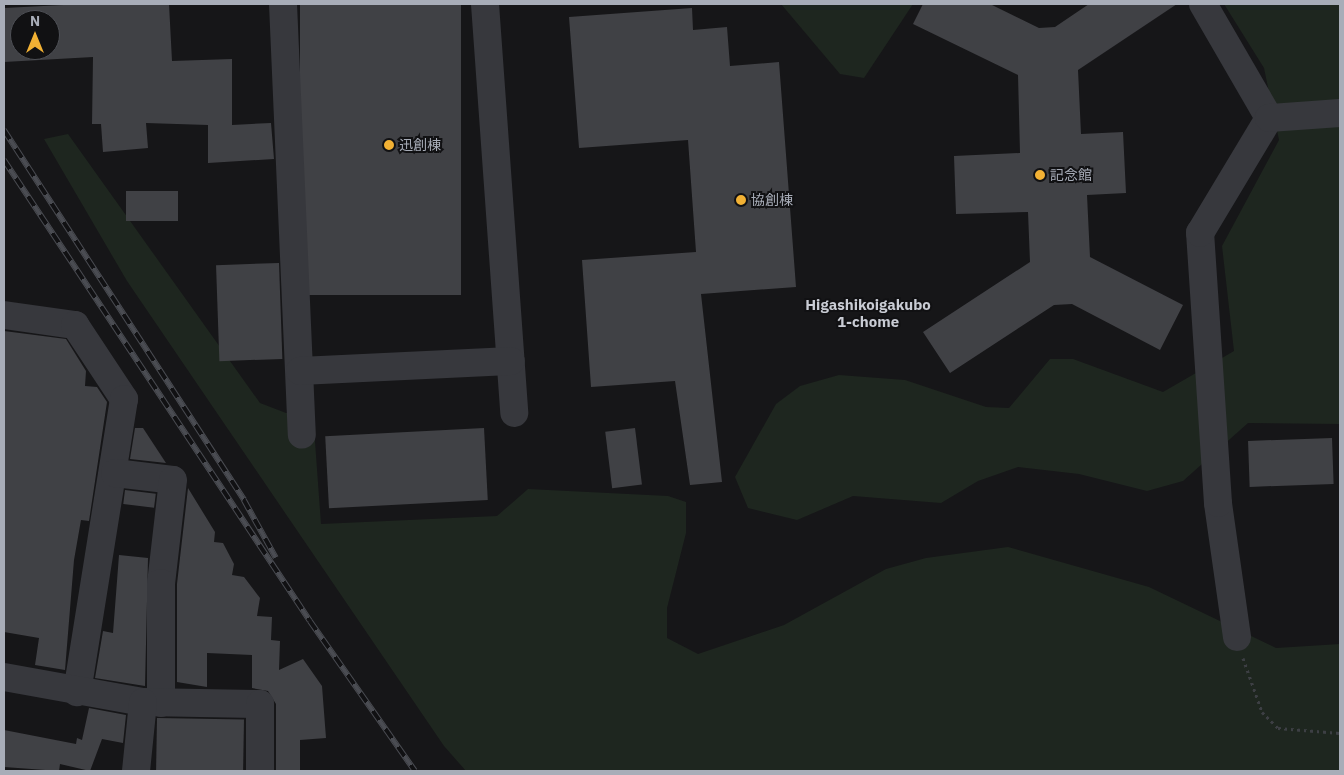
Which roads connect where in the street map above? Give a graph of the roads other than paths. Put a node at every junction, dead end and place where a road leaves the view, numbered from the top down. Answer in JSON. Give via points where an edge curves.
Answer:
{"nodes":[{"id":1,"x":283,"y":4,"type":"edge"},
{"id":2,"x":484,"y":4,"type":"edge"},
{"id":3,"x":1203,"y":4,"type":"edge"},
{"id":4,"x":1340,"y":113,"type":"edge"},
{"id":5,"x":1269,"y":118,"type":"junction"},
{"id":6,"x":4,"y":315,"type":"edge"},
{"id":7,"x":510,"y":361,"type":"junction"},
{"id":8,"x":300,"y":371,"type":"junction"},
{"id":9,"x":514,"y":413,"type":"dead end"},
{"id":10,"x":302,"y":434,"type":"dead end"},
{"id":11,"x":114,"y":473,"type":"junction"},
{"id":12,"x":1237,"y":637,"type":"road end"},
{"id":13,"x":4,"y":677,"type":"edge"},
{"id":14,"x":78,"y":692,"type":"junction"},
{"id":15,"x":152,"y":703,"type":"junction"},
{"id":16,"x":136,"y":771,"type":"edge"},
{"id":17,"x":260,"y":771,"type":"edge"}],
"edges":[{"from":1,"to":8,"type":"street"},
{"from":2,"to":7,"type":"street"},
{"from":3,"to":5,"type":"street"},
{"from":4,"to":5,"type":"street"},
{"from":5,"to":12,"type":"street","via":[[1200,233],[1218,503]]},
{"from":6,"to":11,"type":"street","via":[[75,325],[124,399]]},
{"from":7,"to":8,"type":"street"},
{"from":7,"to":9,"type":"street"},
{"from":8,"to":10,"type":"street"},
{"from":11,"to":14,"type":"street"},
{"from":11,"to":15,"type":"street","via":[[173,480]]},
{"from":13,"to":14,"type":"street"},
{"from":14,"to":15,"type":"street"},
{"from":15,"to":16,"type":"street"},
{"from":15,"to":17,"type":"street","via":[[260,704]]}]}
